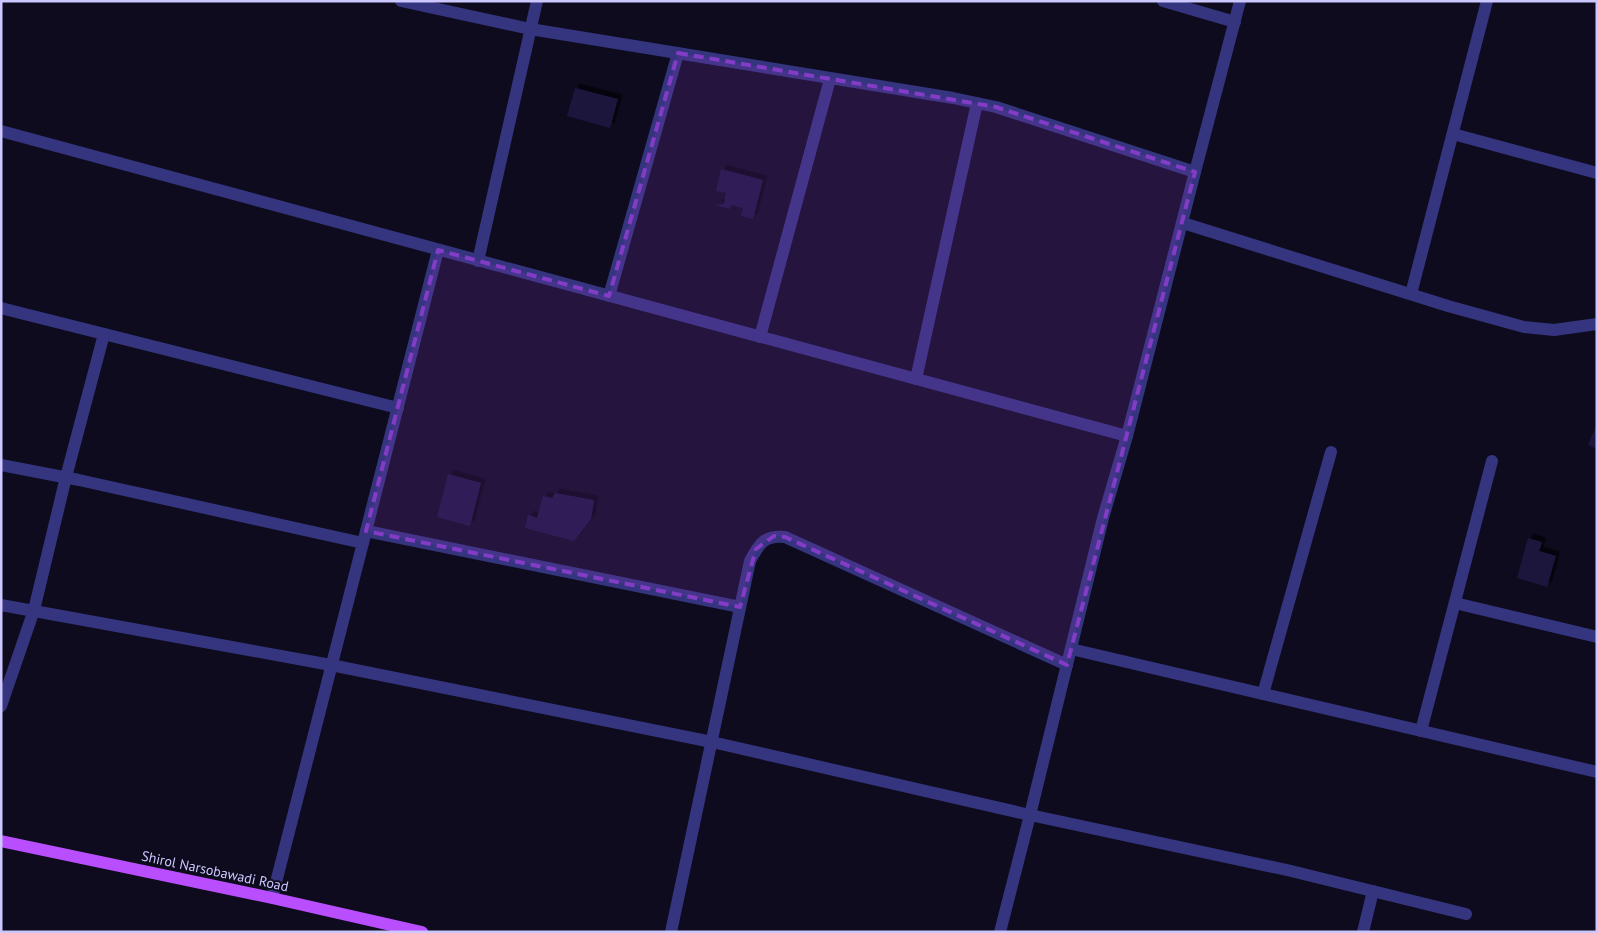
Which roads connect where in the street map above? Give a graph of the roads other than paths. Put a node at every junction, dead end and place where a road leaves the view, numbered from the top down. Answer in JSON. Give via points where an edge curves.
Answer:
{"nodes":[{"id":1,"x":401,"y":1,"type":"edge"},
{"id":2,"x":537,"y":1,"type":"edge"},
{"id":3,"x":1163,"y":1,"type":"edge"},
{"id":4,"x":1240,"y":1,"type":"edge"},
{"id":5,"x":1487,"y":1,"type":"edge"},
{"id":6,"x":1235,"y":22,"type":"junction"},
{"id":7,"x":530,"y":29,"type":"junction"},
{"id":8,"x":678,"y":54,"type":"junction"},
{"id":9,"x":830,"y":79,"type":"junction"},
{"id":10,"x":977,"y":103,"type":"junction"},
{"id":11,"x":1,"y":131,"type":"edge"},
{"id":12,"x":1453,"y":134,"type":"junction"},
{"id":13,"x":1195,"y":172,"type":"junction"},
{"id":14,"x":1597,"y":173,"type":"edge"},
{"id":15,"x":1183,"y":222,"type":"junction"},
{"id":16,"x":438,"y":250,"type":"junction"},
{"id":17,"x":478,"y":260,"type":"junction"},
{"id":18,"x":1411,"y":294,"type":"junction"},
{"id":19,"x":609,"y":296,"type":"junction"},
{"id":20,"x":1,"y":308,"type":"edge"},
{"id":21,"x":1597,"y":324,"type":"edge"},
{"id":22,"x":104,"y":334,"type":"junction"},
{"id":23,"x":760,"y":337,"type":"junction"},
{"id":24,"x":916,"y":379,"type":"junction"},
{"id":25,"x":398,"y":408,"type":"junction"},
{"id":26,"x":1127,"y":436,"type":"junction"},
{"id":27,"x":1331,"y":452,"type":"dead end"},
{"id":28,"x":1492,"y":461,"type":"dead end"},
{"id":29,"x":1,"y":465,"type":"edge"},
{"id":30,"x":66,"y":477,"type":"junction"},
{"id":31,"x":365,"y":537,"type":"junction"},
{"id":32,"x":1455,"y":603,"type":"junction"},
{"id":33,"x":1,"y":605,"type":"edge"},
{"id":34,"x":740,"y":607,"type":"junction"},
{"id":35,"x":34,"y":610,"type":"junction"},
{"id":36,"x":1597,"y":637,"type":"edge"},
{"id":37,"x":1071,"y":648,"type":"junction"},
{"id":38,"x":332,"y":665,"type":"junction"},
{"id":39,"x":1067,"y":665,"type":"junction"},
{"id":40,"x":1263,"y":694,"type":"junction"},
{"id":41,"x":1,"y":706,"type":"edge"},
{"id":42,"x":1421,"y":731,"type":"junction"},
{"id":43,"x":712,"y":742,"type":"junction"},
{"id":44,"x":1597,"y":772,"type":"edge"},
{"id":45,"x":1030,"y":815,"type":"junction"},
{"id":46,"x":1,"y":841,"type":"edge"},
{"id":47,"x":1374,"y":891,"type":"junction"},
{"id":48,"x":272,"y":898,"type":"junction"},
{"id":49,"x":1466,"y":914,"type":"dead end"},
{"id":50,"x":422,"y":932,"type":"edge"},
{"id":51,"x":671,"y":932,"type":"edge"},
{"id":52,"x":1000,"y":932,"type":"edge"},
{"id":53,"x":1363,"y":932,"type":"edge"}],
"edges":[{"from":1,"to":7,"type":"street"},
{"from":2,"to":7,"type":"street"},
{"from":3,"to":6,"type":"street"},
{"from":4,"to":6,"type":"street"},
{"from":5,"to":12,"type":"street"},
{"from":6,"to":13,"type":"street"},
{"from":7,"to":8,"type":"street"},
{"from":7,"to":17,"type":"street"},
{"from":8,"to":9,"type":"street"},
{"from":8,"to":19,"type":"street"},
{"from":9,"to":10,"type":"street"},
{"from":9,"to":23,"type":"street"},
{"from":10,"to":13,"type":"street"},
{"from":10,"to":24,"type":"street"},
{"from":11,"to":16,"type":"street"},
{"from":12,"to":14,"type":"street"},
{"from":12,"to":18,"type":"street"},
{"from":13,"to":15,"type":"street"},
{"from":15,"to":18,"type":"street"},
{"from":15,"to":26,"type":"street"},
{"from":16,"to":17,"type":"street"},
{"from":16,"to":25,"type":"street"},
{"from":17,"to":19,"type":"street"},
{"from":18,"to":21,"type":"street","via":[[1524,327],[1554,330]]},
{"from":19,"to":23,"type":"street"},
{"from":20,"to":22,"type":"street"},
{"from":22,"to":25,"type":"street"},
{"from":22,"to":30,"type":"street"},
{"from":23,"to":24,"type":"street"},
{"from":24,"to":26,"type":"street"},
{"from":25,"to":31,"type":"street"},
{"from":26,"to":37,"type":"street"},
{"from":27,"to":40,"type":"street"},
{"from":28,"to":32,"type":"street"},
{"from":29,"to":30,"type":"street"},
{"from":30,"to":31,"type":"street"},
{"from":30,"to":35,"type":"street"},
{"from":31,"to":34,"type":"street"},
{"from":31,"to":38,"type":"street"},
{"from":32,"to":36,"type":"street"},
{"from":32,"to":42,"type":"street"},
{"from":33,"to":35,"type":"street"},
{"from":34,"to":39,"type":"street","via":[[750,561],[756,549],[774,536],[785,537]]},
{"from":34,"to":43,"type":"street"},
{"from":35,"to":38,"type":"street"},
{"from":35,"to":41,"type":"street"},
{"from":37,"to":39,"type":"street"},
{"from":37,"to":40,"type":"street"},
{"from":38,"to":43,"type":"street"},
{"from":38,"to":48,"type":"street"},
{"from":39,"to":45,"type":"street"},
{"from":40,"to":42,"type":"street"},
{"from":42,"to":44,"type":"street"},
{"from":43,"to":45,"type":"street"},
{"from":43,"to":51,"type":"street"},
{"from":45,"to":47,"type":"street"},
{"from":45,"to":52,"type":"street"},
{"from":46,"to":48,"type":"main road","name":"Shirol Narsobawadi Road"},
{"from":47,"to":49,"type":"street"},
{"from":47,"to":53,"type":"street"},
{"from":48,"to":50,"type":"main road","name":"Shirol Narsobawadi Road"}]}
